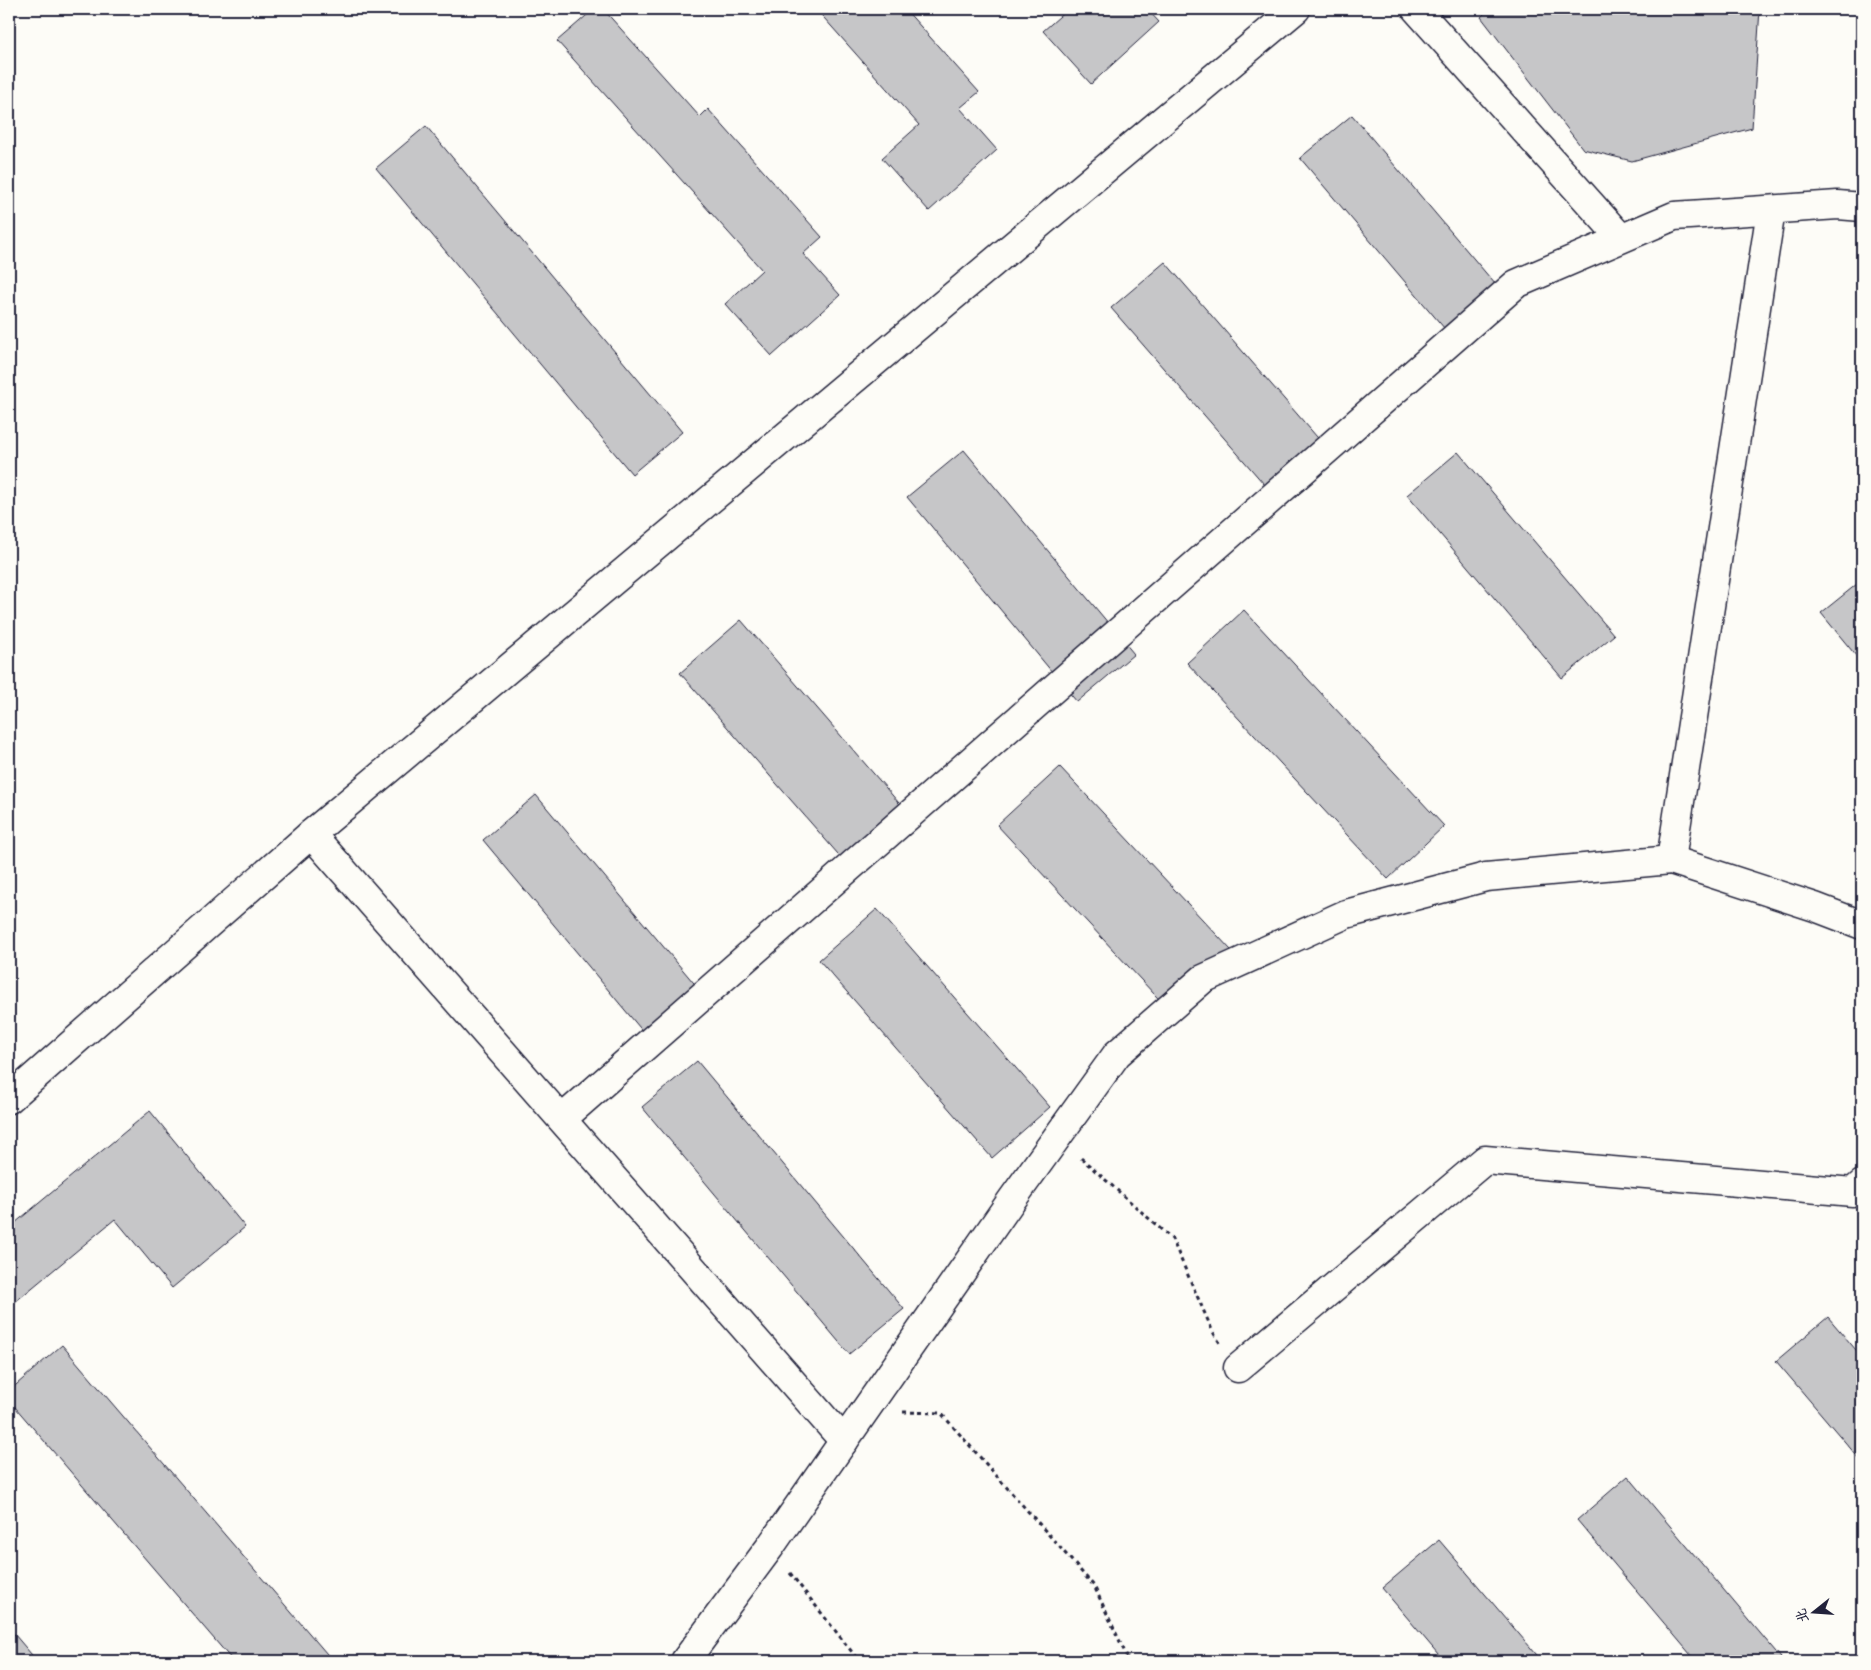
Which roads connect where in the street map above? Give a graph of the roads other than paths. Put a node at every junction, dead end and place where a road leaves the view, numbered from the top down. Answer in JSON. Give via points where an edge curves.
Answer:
{"nodes":[{"id":1,"x":1296,"y":9,"type":"edge"},
{"id":2,"x":1416,"y":9,"type":"edge"},
{"id":3,"x":1862,"y":207,"type":"edge"},
{"id":4,"x":1771,"y":210,"type":"junction"},
{"id":5,"x":1621,"y":238,"type":"junction"},
{"id":6,"x":311,"y":834,"type":"junction"},
{"id":7,"x":1670,"y":860,"type":"junction"},
{"id":8,"x":1862,"y":925,"type":"edge"},
{"id":9,"x":9,"y":1099,"type":"edge"},
{"id":10,"x":562,"y":1119,"type":"junction"},
{"id":11,"x":1859,"y":1193,"type":"edge"},
{"id":12,"x":1238,"y":1368,"type":"road end"},
{"id":13,"x":844,"y":1441,"type":"junction"},
{"id":14,"x":685,"y":1661,"type":"edge"}],
"edges":[{"from":1,"to":6,"type":"street"},
{"from":2,"to":5,"type":"street"},
{"from":3,"to":4,"type":"street","via":[[1838,205]]},
{"from":4,"to":5,"type":"street","via":[[1674,216]]},
{"from":4,"to":7,"type":"street"},
{"from":5,"to":10,"type":"street","via":[[1516,284]]},
{"from":6,"to":9,"type":"street"},
{"from":6,"to":10,"type":"street"},
{"from":7,"to":8,"type":"street"},
{"from":7,"to":13,"type":"street","via":[[1486,877],[1346,914],[1203,979],[1117,1054]]},
{"from":10,"to":13,"type":"street"},
{"from":11,"to":12,"type":"street","via":[[1485,1160]]},
{"from":13,"to":14,"type":"street"}]}
